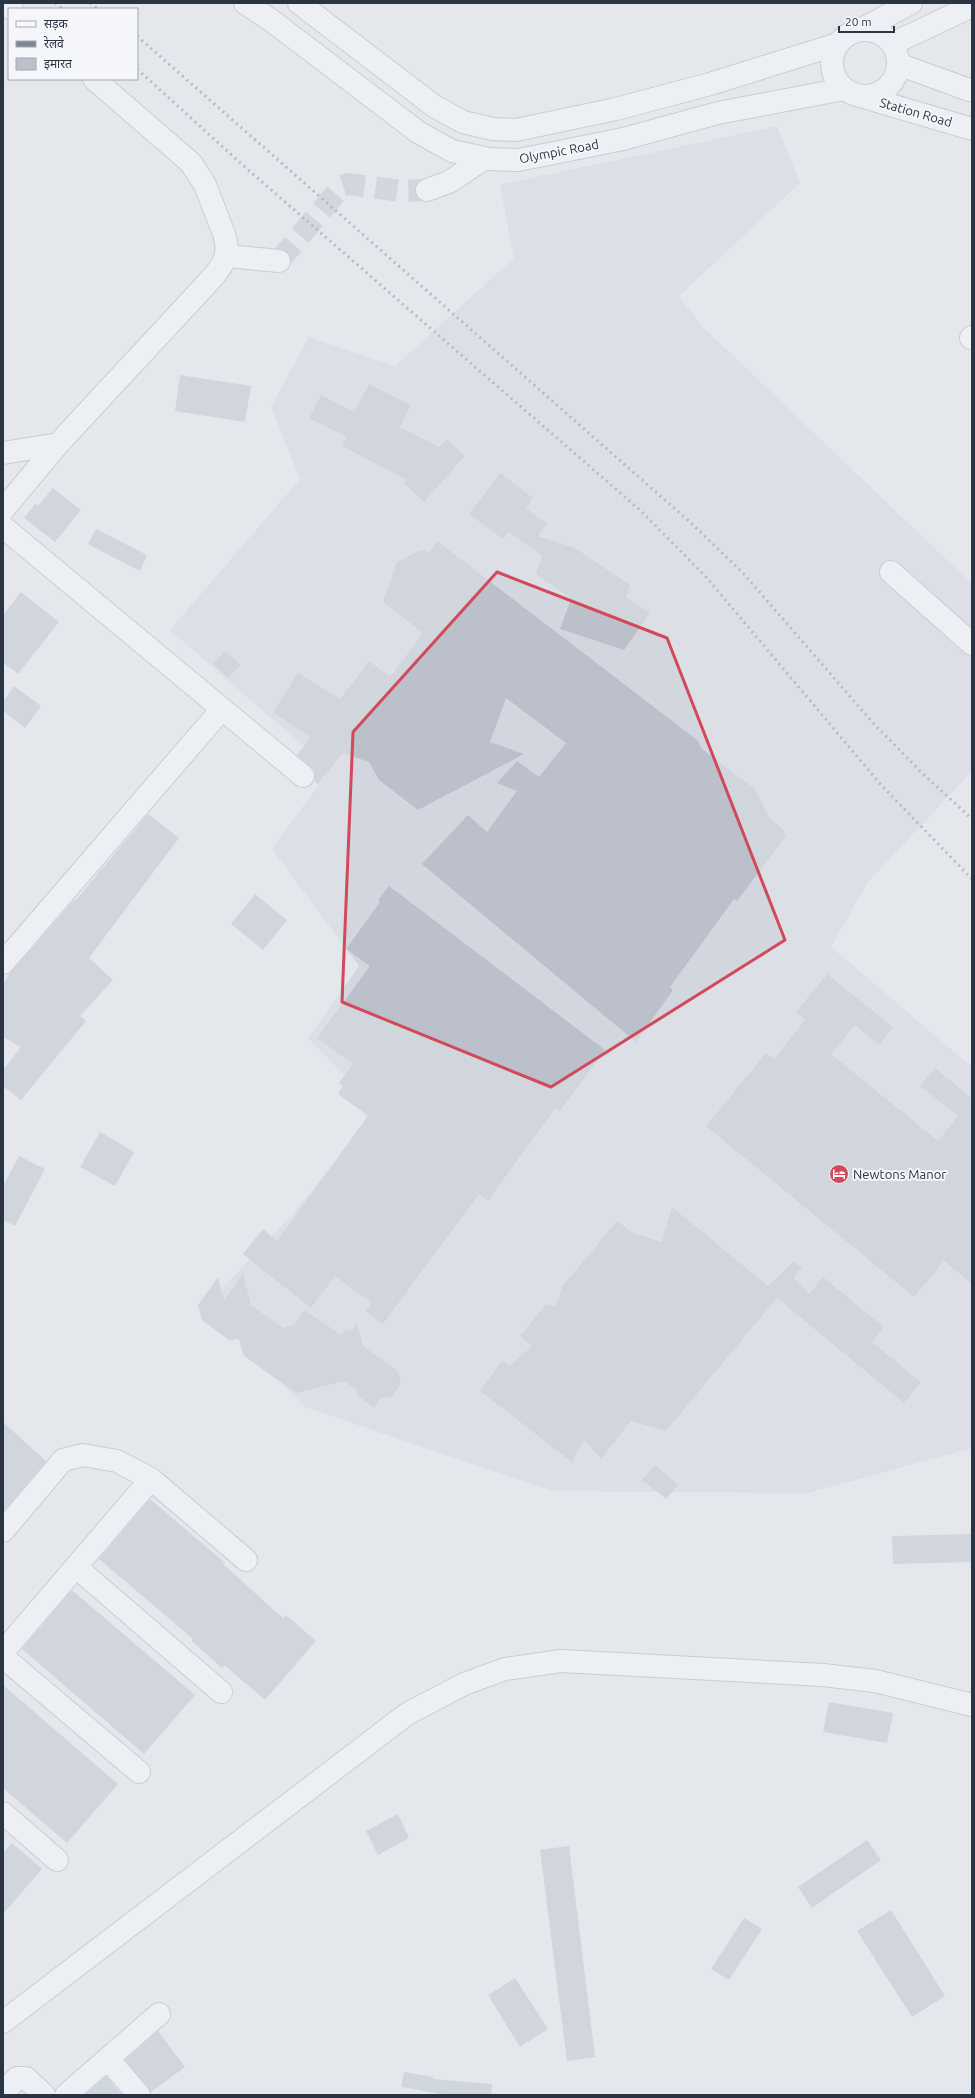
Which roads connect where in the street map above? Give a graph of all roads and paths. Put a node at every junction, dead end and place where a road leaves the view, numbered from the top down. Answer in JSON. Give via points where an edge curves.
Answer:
{"nodes":[{"id":1,"x":245,"y":3,"type":"edge"},
{"id":2,"x":299,"y":3,"type":"edge"},
{"id":3,"x":911,"y":3,"type":"edge"},
{"id":4,"x":972,"y":6,"type":"edge"},
{"id":5,"x":860,"y":30,"type":"junction"},
{"id":6,"x":838,"y":44,"type":"junction"},
{"id":7,"x":895,"y":54,"type":"junction"},
{"id":8,"x":95,"y":80,"type":"edge"},
{"id":9,"x":972,"y":91,"type":"edge"},
{"id":10,"x":852,"y":92,"type":"junction"},
{"id":11,"x":972,"y":129,"type":"edge"},
{"id":12,"x":485,"y":158,"type":"junction"},
{"id":13,"x":427,"y":190,"type":"tunnel mouth"},
{"id":14,"x":227,"y":256,"type":"junction"},
{"id":15,"x":278,"y":261,"type":"dead end"},
{"id":16,"x":58,"y":444,"type":"junction"},
{"id":17,"x":3,"y":454,"type":"edge"},
{"id":18,"x":3,"y":510,"type":"edge"},
{"id":19,"x":3,"y":527,"type":"edge"},
{"id":20,"x":891,"y":572,"type":"dead end"},
{"id":21,"x":972,"y":644,"type":"edge"},
{"id":22,"x":222,"y":709,"type":"junction"},
{"id":23,"x":303,"y":776,"type":"dead end"},
{"id":24,"x":3,"y":963,"type":"edge"},
{"id":25,"x":151,"y":1479,"type":"junction"},
{"id":26,"x":3,"y":1531,"type":"edge"},
{"id":27,"x":246,"y":1560,"type":"dead end"},
{"id":28,"x":76,"y":1567,"type":"junction"},
{"id":29,"x":3,"y":1652,"type":"edge"},
{"id":30,"x":3,"y":1657,"type":"edge"},
{"id":31,"x":221,"y":1692,"type":"dead end"},
{"id":32,"x":972,"y":1705,"type":"edge"},
{"id":33,"x":139,"y":1772,"type":"dead end"},
{"id":34,"x":3,"y":1813,"type":"edge"},
{"id":35,"x":57,"y":1860,"type":"dead end"},
{"id":36,"x":159,"y":2014,"type":"dead end"},
{"id":37,"x":3,"y":2022,"type":"edge"},
{"id":38,"x":108,"y":2059,"type":"junction"},
{"id":39,"x":3,"y":2093,"type":"edge"},
{"id":40,"x":44,"y":2095,"type":"edge"},
{"id":41,"x":66,"y":2095,"type":"edge"},
{"id":42,"x":139,"y":2095,"type":"edge"}],
"edges":[{"from":1,"to":12,"type":"street","name":"Olympic Road","via":[[418,132],[452,150]]},
{"from":2,"to":6,"type":"street","via":[[434,106],[463,122],[493,129],[516,130],[616,109],[710,84]]},
{"from":3,"to":5,"type":"street"},
{"from":4,"to":7,"type":"street"},
{"from":5,"to":6,"type":"street","via":[[848,35]]},
{"from":5,"to":7,"type":"street","via":[[872,30],[884,35]]},
{"from":6,"to":10,"type":"street","via":[[833,55],[832,68],[836,79]]},
{"from":7,"to":9,"type":"street"},
{"from":7,"to":10,"type":"street","via":[[894,78],[886,88],[878,93]]},
{"from":8,"to":14,"type":"street","via":[[191,163],[199,173],[228,244]]},
{"from":10,"to":11,"type":"street","name":"Station Road"},
{"from":10,"to":12,"type":"street","name":"Olympic Road","via":[[718,113],[623,138],[518,160]]},
{"from":12,"to":13,"type":"street","via":[[449,182]]},
{"from":14,"to":15,"type":"street"},
{"from":14,"to":16,"type":"street","via":[[213,277]]},
{"from":16,"to":17,"type":"street"},
{"from":16,"to":18,"type":"street"},
{"from":19,"to":22,"type":"street"},
{"from":20,"to":21,"type":"street"},
{"from":22,"to":23,"type":"street"},
{"from":22,"to":24,"type":"street"},
{"from":25,"to":26,"type":"street","via":[[117,1461],[83,1455],[63,1460]]},
{"from":25,"to":27,"type":"street"},
{"from":25,"to":28,"type":"street"},
{"from":28,"to":29,"type":"street"},
{"from":28,"to":31,"type":"street"},
{"from":30,"to":33,"type":"street"},
{"from":32,"to":37,"type":"street","via":[[876,1681],[823,1675],[561,1661],[505,1669],[464,1684],[406,1714]]},
{"from":34,"to":35,"type":"street"},
{"from":36,"to":38,"type":"street"},
{"from":38,"to":41,"type":"street"},
{"from":38,"to":42,"type":"street"},
{"from":39,"to":40,"type":"street","via":[[17,2078],[26,2078]]}]}
